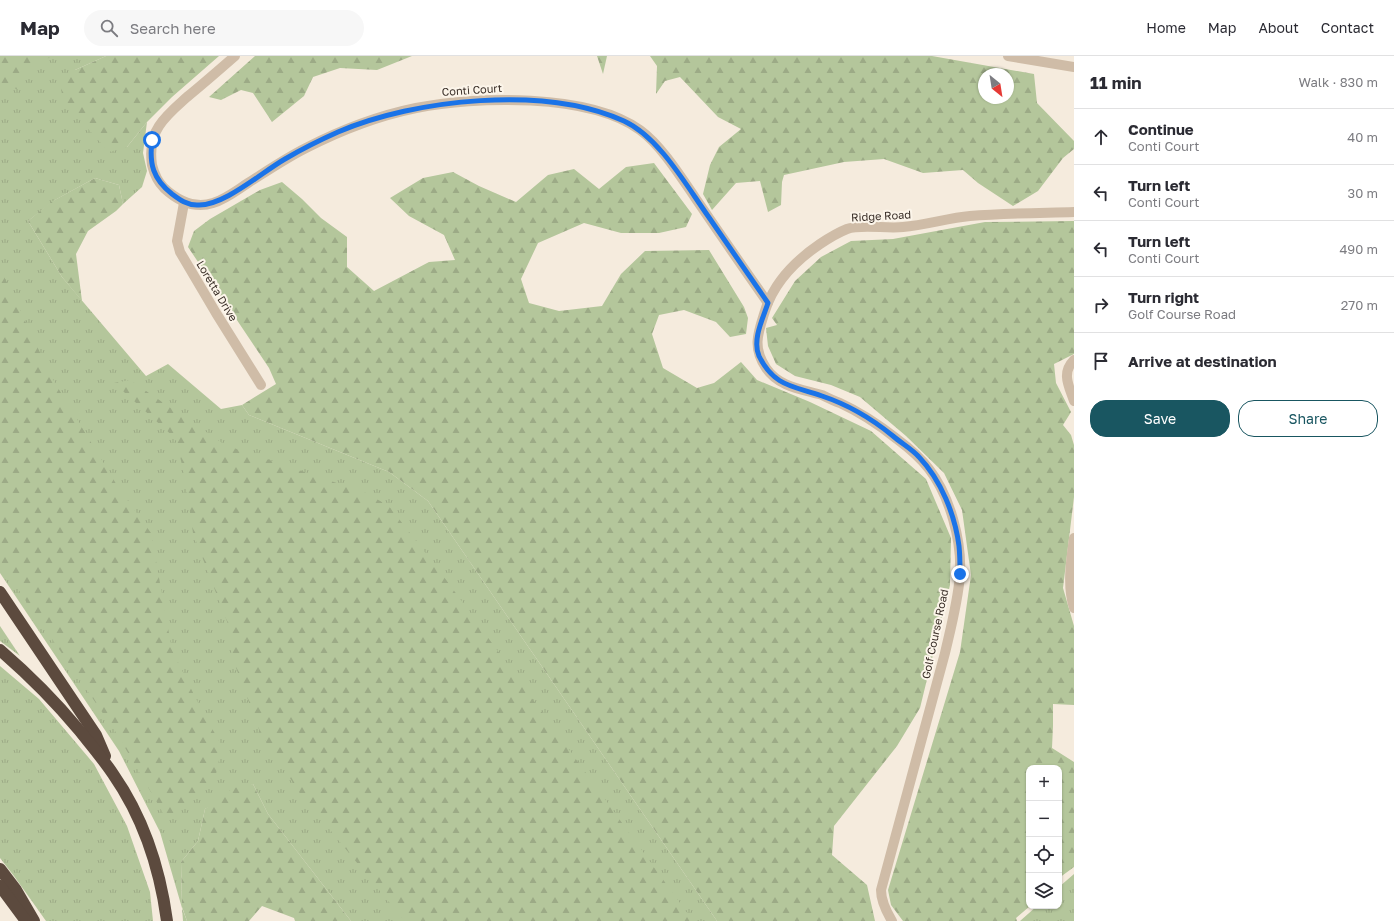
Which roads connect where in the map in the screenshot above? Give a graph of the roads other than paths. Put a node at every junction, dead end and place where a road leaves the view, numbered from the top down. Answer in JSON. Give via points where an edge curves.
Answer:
{"nodes":[{"id":1,"x":235,"y":56,"type":"edge"},
{"id":2,"x":1008,"y":56,"type":"edge"},
{"id":3,"x":1074,"y":67,"type":"edge"},
{"id":4,"x":184,"y":202,"type":"junction"},
{"id":5,"x":1074,"y":212,"type":"edge"},
{"id":6,"x":768,"y":303,"type":"junction"},
{"id":7,"x":1074,"y":360,"type":"edge"},
{"id":8,"x":262,"y":385,"type":"dead end"},
{"id":9,"x":1074,"y":401,"type":"edge"},
{"id":10,"x":1074,"y":538,"type":"edge"},
{"id":11,"x":0,"y":592,"type":"edge"},
{"id":12,"x":1074,"y":608,"type":"edge"},
{"id":13,"x":0,"y":650,"type":"edge"},
{"id":14,"x":113,"y":774,"type":"junction"},
{"id":15,"x":0,"y":869,"type":"edge"},
{"id":16,"x":0,"y":886,"type":"edge"},
{"id":17,"x":26,"y":921,"type":"edge"},
{"id":18,"x":34,"y":921,"type":"edge"},
{"id":19,"x":167,"y":921,"type":"edge"},
{"id":20,"x":892,"y":921,"type":"edge"}],
"edges":[{"from":1,"to":4,"type":"street","name":"Conti Court","via":[[172,111],[159,126],[152,140],[154,173],[162,187]]},
{"from":2,"to":3,"type":"street"},
{"from":4,"to":6,"type":"street","name":"Conti Court","via":[[197,206],[212,204],[280,162],[338,132],[415,108],[502,100],[568,105],[599,111],[624,121],[646,135],[671,163]]},
{"from":4,"to":8,"type":"street","name":"Loretta Drive","via":[[177,241],[180,252]]},
{"from":5,"to":6,"type":"street","name":"Ridge Road","via":[[972,216],[901,228],[850,228],[835,234],[794,264],[777,285]]},
{"from":6,"to":20,"type":"street","name":"Golf Course Road","via":[[757,343],[758,354],[766,369],[778,380],[794,388],[852,408],[873,420],[918,456],[941,488],[953,519],[959,546],[960,574],[954,616],[881,890],[881,897]]},
{"from":7,"to":9,"type":"street","via":[[1066,372]]},
{"from":10,"to":12,"type":"street","via":[[1070,586]]},
{"from":11,"to":14,"type":"highway","via":[[96,735]]},
{"from":13,"to":14,"type":"highway","via":[[50,696]]},
{"from":14,"to":19,"type":"highway","via":[[146,837],[159,880]]},
{"from":15,"to":18,"type":"highway"},
{"from":16,"to":17,"type":"highway"}]}
